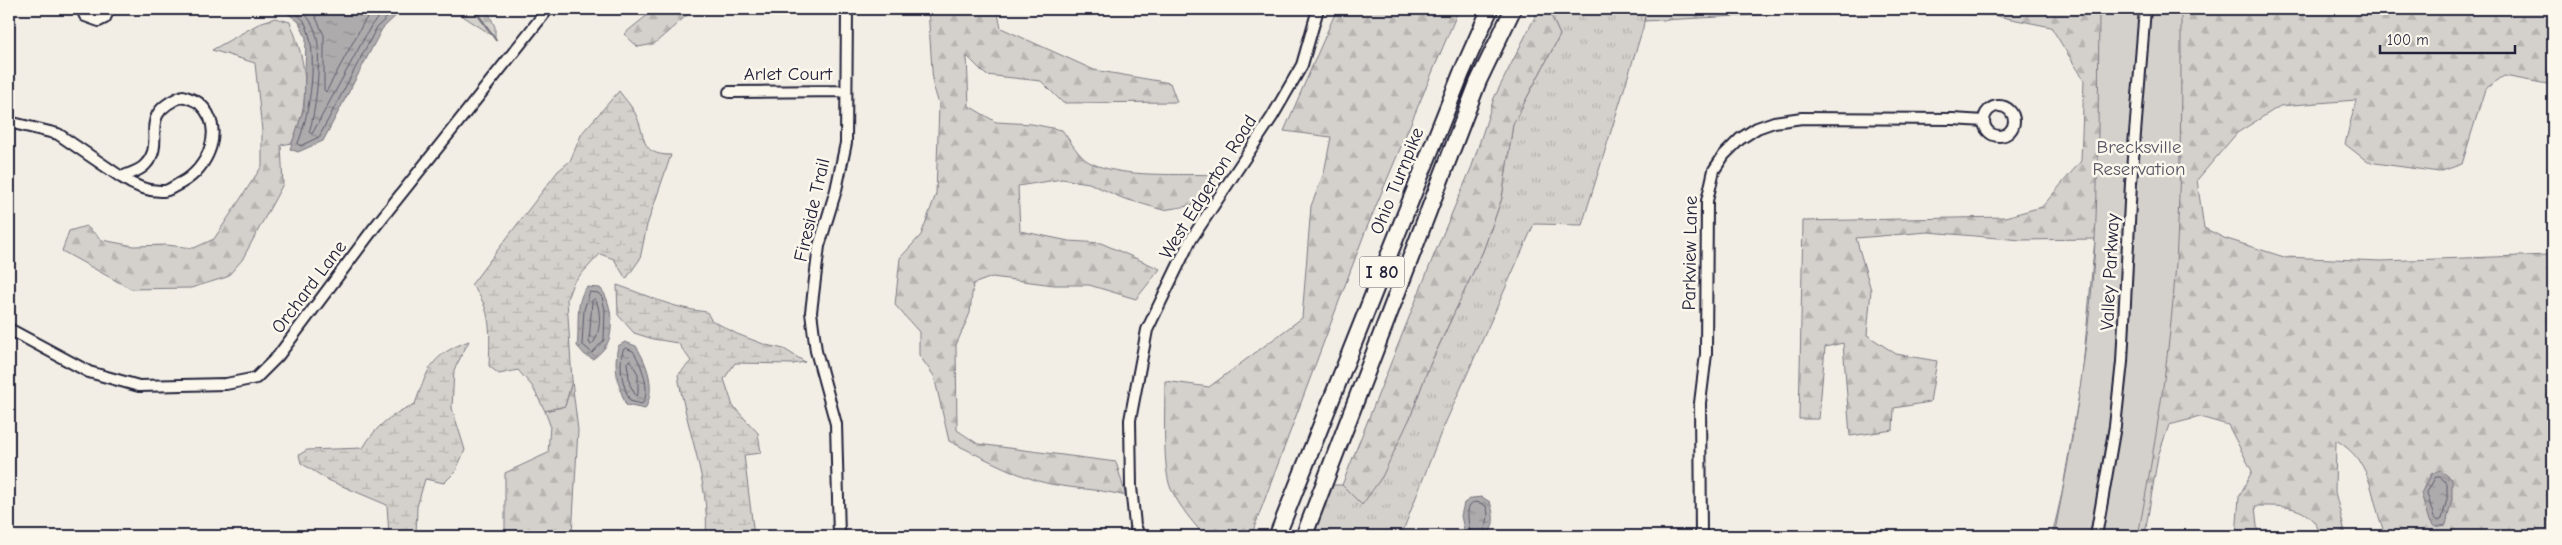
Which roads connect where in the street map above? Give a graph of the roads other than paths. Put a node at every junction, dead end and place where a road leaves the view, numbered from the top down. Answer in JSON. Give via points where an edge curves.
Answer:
{"nodes":[{"id":1,"x":82,"y":9,"type":"edge"},
{"id":2,"x":109,"y":9,"type":"edge"},
{"id":3,"x":548,"y":9,"type":"edge"},
{"id":4,"x":847,"y":9,"type":"edge"},
{"id":5,"x":1318,"y":9,"type":"edge"},
{"id":6,"x":1490,"y":9,"type":"edge"},
{"id":7,"x":1513,"y":9,"type":"edge"},
{"id":8,"x":2146,"y":9,"type":"edge"},
{"id":9,"x":846,"y":91,"type":"junction"},
{"id":10,"x":729,"y":92,"type":"dead end"},
{"id":11,"x":1984,"y":121,"type":"dead end"},
{"id":12,"x":9,"y":122,"type":"edge"},
{"id":13,"x":121,"y":177,"type":"junction"},
{"id":14,"x":9,"y":329,"type":"edge"},
{"id":15,"x":839,"y":536,"type":"edge"},
{"id":16,"x":1139,"y":536,"type":"edge"},
{"id":17,"x":1277,"y":536,"type":"edge"},
{"id":18,"x":1304,"y":536,"type":"edge"},
{"id":19,"x":1701,"y":536,"type":"edge"},
{"id":20,"x":2096,"y":536,"type":"edge"}],
"edges":[{"from":1,"to":2,"type":"street","via":[[85,16],[99,22]]},
{"from":3,"to":14,"type":"street","name":"Orchard Lane","via":[[374,228],[278,356],[256,378],[226,384],[139,386],[89,372]]},
{"from":4,"to":9,"type":"street","name":"Fireside Trail"},
{"from":5,"to":16,"type":"street","name":"West Edgerton Road","via":[[1302,65],[1272,117],[1190,241],[1147,330],[1130,420],[1131,486]]},
{"from":6,"to":17,"type":"highway","name":"Ohio Turnpike","number":"I 80","via":[[1461,74]]},
{"from":7,"to":18,"type":"highway","name":"Ohio Turnpike","number":"I 80","via":[[1478,82]]},
{"from":8,"to":20,"type":"street","name":"Valley Parkway","via":[[2131,183],[2122,362],[2115,426]]},
{"from":9,"to":10,"type":"street","name":"Arlet Court"},
{"from":9,"to":15,"type":"street","name":"Fireside Trail","via":[[846,143],[819,246],[811,312],[816,351],[836,424]]},
{"from":11,"to":19,"type":"street","name":"Parkview Lane","via":[[1802,118],[1756,128],[1724,155],[1714,170],[1707,201],[1706,354],[1700,402]]},
{"from":12,"to":13,"type":"street","via":[[58,134]]},
{"from":13,"to":13,"type":"street","via":[[137,188],[165,191],[186,180],[205,162],[213,139],[210,116],[199,102],[183,96],[166,102],[154,117],[153,154],[145,166]]}]}
